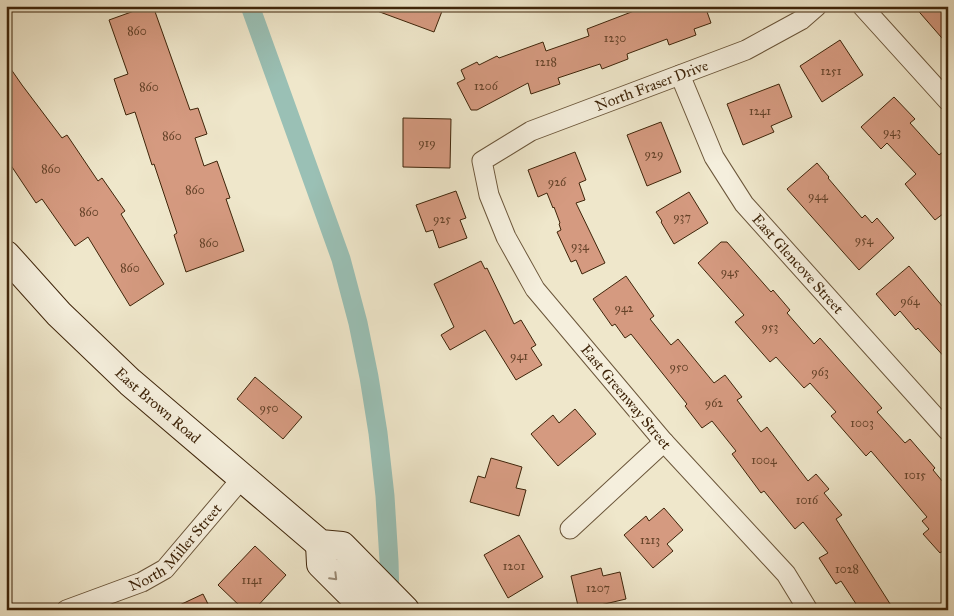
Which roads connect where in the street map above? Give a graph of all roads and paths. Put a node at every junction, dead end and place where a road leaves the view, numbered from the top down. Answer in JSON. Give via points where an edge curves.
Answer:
{"nodes":[{"id":1,"x":817,"y":6,"type":"edge"},
{"id":2,"x":862,"y":6,"type":"edge"},
{"id":3,"x":680,"y":75,"type":"junction"},
{"id":4,"x":948,"y":101,"type":"edge"},
{"id":5,"x":482,"y":160,"type":"joint"},
{"id":6,"x":6,"y":255,"type":"edge"},
{"id":7,"x":948,"y":432,"type":"edge"},
{"id":8,"x":664,"y":442,"type":"junction"},
{"id":9,"x":243,"y":477,"type":"junction"},
{"id":10,"x":570,"y":529,"type":"dead end"},
{"id":11,"x":320,"y":544,"type":"junction"},
{"id":12,"x":364,"y":607,"type":"edge"},
{"id":13,"x":66,"y":610,"type":"edge"},
{"id":14,"x":405,"y":610,"type":"edge"},
{"id":15,"x":808,"y":610,"type":"edge"}],
"edges":[{"from":1,"to":3,"type":"street","name":"North Fraser Drive","via":[[801,20],[746,50]]},
{"from":2,"to":4,"type":"street"},
{"from":3,"to":5,"type":"street","name":"North Fraser Drive","via":[[531,131]]},
{"from":3,"to":7,"type":"street","name":"East Glencove Street","via":[[714,157],[744,204]]},
{"from":5,"to":8,"type":"street","name":"East Greenway Street","via":[[489,195],[506,237],[535,289]]},
{"from":6,"to":9,"type":"main road","name":"East Brown Road","via":[[105,359]]},
{"from":8,"to":10,"type":"street"},
{"from":8,"to":15,"type":"street","name":"East Greenway Street","via":[[786,574]]},
{"from":9,"to":11,"type":"main road","name":"East Brown Road"},
{"from":9,"to":13,"type":"street","name":"North Miller Street","via":[[165,569],[142,582]]},
{"from":11,"to":12,"type":"main road","one_way":true,"via":[[321,564]]},
{"from":11,"to":14,"type":"main road","via":[[342,546]]}]}
